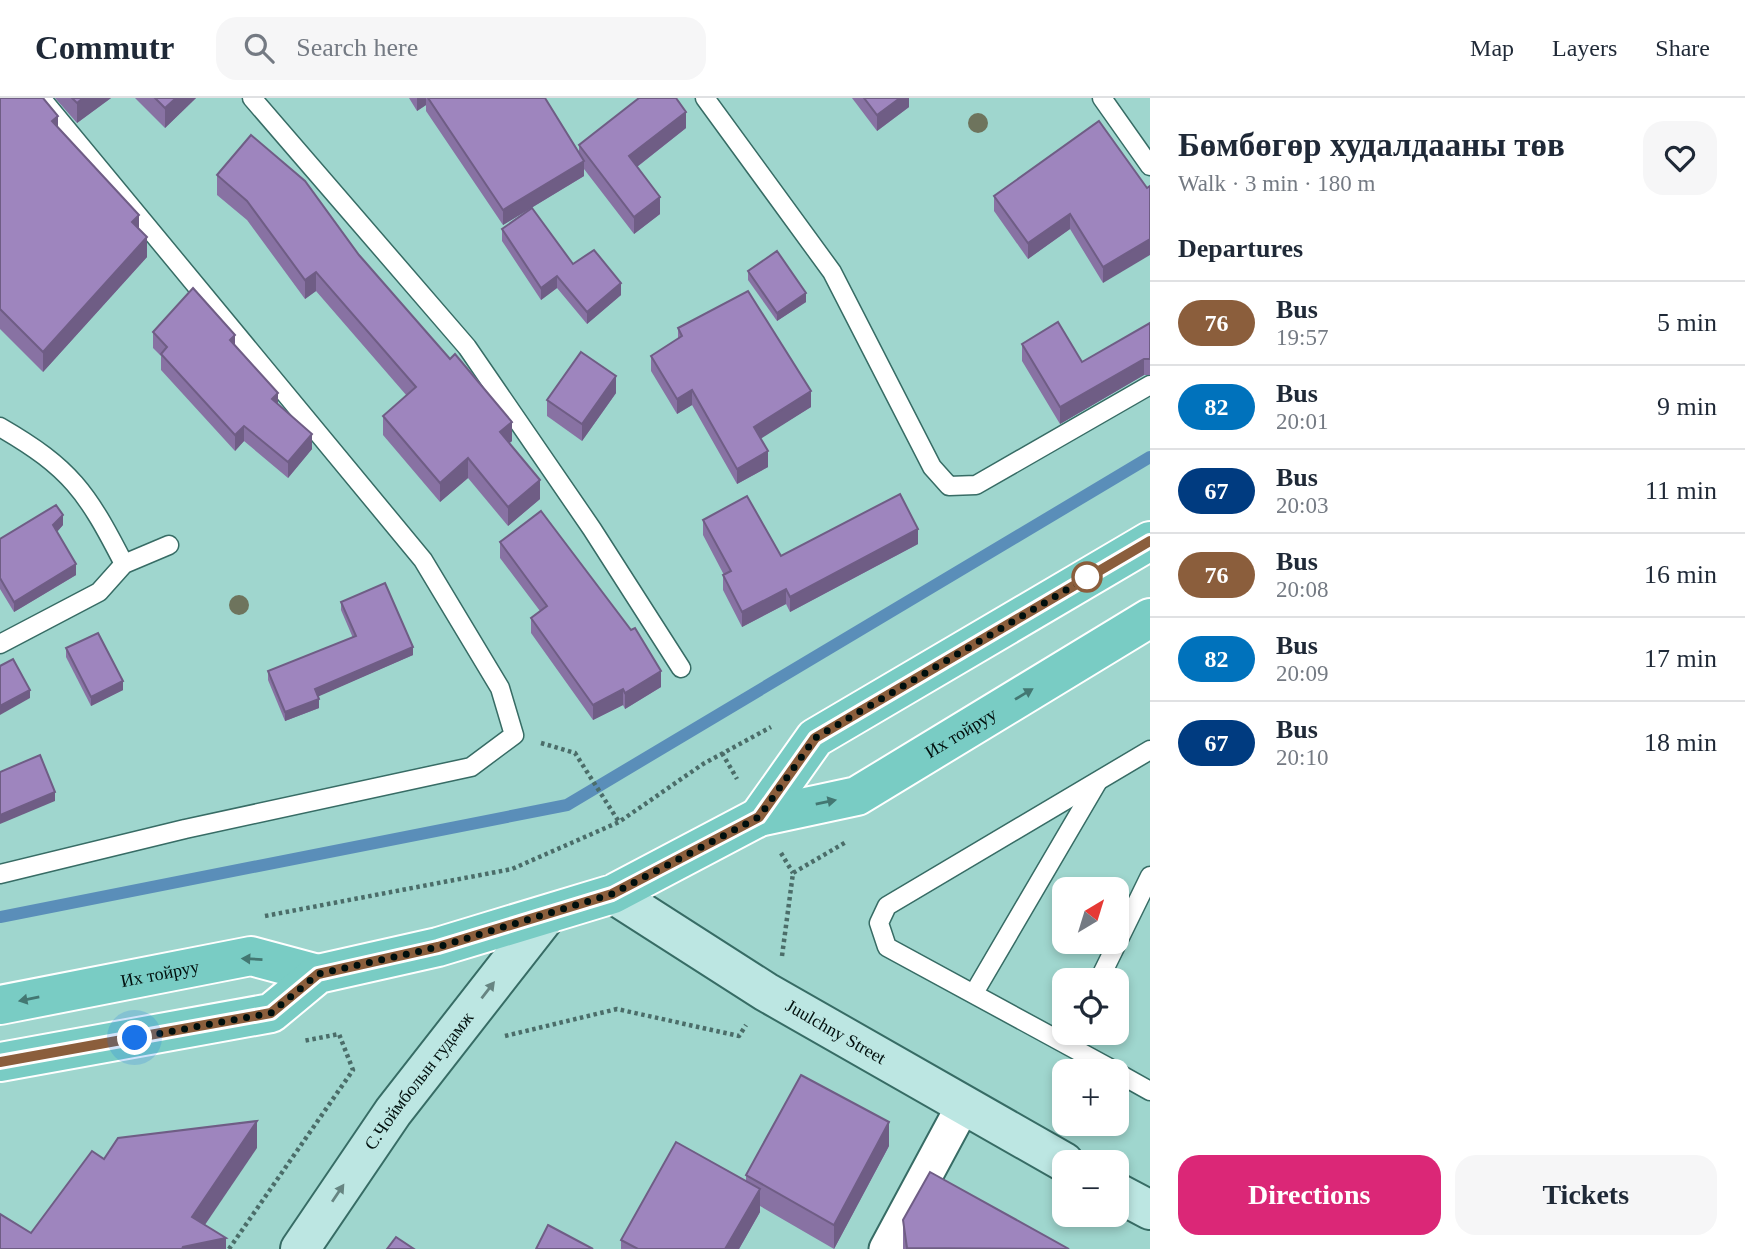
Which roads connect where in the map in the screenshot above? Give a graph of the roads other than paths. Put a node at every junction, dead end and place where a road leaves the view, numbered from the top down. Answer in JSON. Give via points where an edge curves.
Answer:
{"nodes":[{"id":1,"x":41,"y":98,"type":"edge"},
{"id":2,"x":252,"y":98,"type":"edge"},
{"id":3,"x":705,"y":98,"type":"edge"},
{"id":4,"x":1102,"y":98,"type":"edge"},
{"id":5,"x":1150,"y":166,"type":"edge"},
{"id":6,"x":1150,"y":384,"type":"edge"},
{"id":7,"x":0,"y":426,"type":"edge"},
{"id":8,"x":1150,"y":541,"type":"edge"},
{"id":9,"x":169,"y":545,"type":"dead end"},
{"id":10,"x":124,"y":564,"type":"junction"},
{"id":11,"x":1150,"y":618,"type":"edge"},
{"id":12,"x":0,"y":644,"type":"edge"},
{"id":13,"x":681,"y":668,"type":"dead end"},
{"id":14,"x":1150,"y":750,"type":"edge"},
{"id":15,"x":1099,"y":780,"type":"junction"},
{"id":16,"x":759,"y":817,"type":"junction"},
{"id":17,"x":0,"y":874,"type":"edge"},
{"id":18,"x":1150,"y":876,"type":"edge"},
{"id":19,"x":612,"y":894,"type":"junction"},
{"id":20,"x":546,"y":916,"type":"junction"},
{"id":21,"x":1105,"y":968,"type":"edge"},
{"id":22,"x":318,"y":974,"type":"junction"},
{"id":23,"x":974,"y":993,"type":"junction"},
{"id":24,"x":0,"y":1005,"type":"edge"},
{"id":25,"x":1052,"y":1030,"type":"edge"},
{"id":26,"x":1080,"y":1045,"type":"edge"},
{"id":27,"x":1099,"y":1059,"type":"edge"},
{"id":28,"x":0,"y":1062,"type":"edge"},
{"id":29,"x":1129,"y":1079,"type":"edge"},
{"id":30,"x":1150,"y":1091,"type":"edge"},
{"id":31,"x":963,"y":1106,"type":"junction"},
{"id":32,"x":1052,"y":1155,"type":"edge"},
{"id":33,"x":1129,"y":1199,"type":"edge"},
{"id":34,"x":1150,"y":1210,"type":"edge"},
{"id":35,"x":300,"y":1249,"type":"edge"},
{"id":36,"x":886,"y":1249,"type":"edge"}],
"edges":[{"from":1,"to":17,"type":"lane","via":[[423,560],[500,688],[514,735],[471,767]]},
{"from":2,"to":13,"type":"lane","via":[[467,347]]},
{"from":3,"to":6,"type":"lane","via":[[832,272],[932,467],[949,486],[976,485]]},
{"from":4,"to":5,"type":"lane"},
{"from":7,"to":10,"type":"lane","via":[[66,472],[93,503]]},
{"from":8,"to":16,"type":"main road","name":"Их тойруу","via":[[815,738]]},
{"from":9,"to":10,"type":"lane"},
{"from":10,"to":12,"type":"lane","via":[[99,592]]},
{"from":16,"to":11,"type":"main road","name":"Их тойруу","one_way":true,"via":[[857,796]]},
{"from":14,"to":15,"type":"lane"},
{"from":15,"to":23,"type":"lane"},
{"from":15,"to":23,"type":"lane","via":[[887,906],[879,923],[887,947]]},
{"from":16,"to":19,"type":"main road","name":"Их тойруу"},
{"from":18,"to":21,"type":"lane"},
{"from":19,"to":20,"type":"main road","name":"Их тойруу"},
{"from":19,"to":31,"type":"main road","name":"Juulchny Street","via":[[766,992]]},
{"from":20,"to":22,"type":"main road","name":"Их тойруу"},
{"from":35,"to":20,"type":"main road","name":"С.Чоймболын гудамж","one_way":true,"via":[[393,1112]]},
{"from":22,"to":24,"type":"main road","name":"Их тойруу","one_way":true,"via":[[251,956]]},
{"from":22,"to":28,"type":"main road","name":"Их тойруу","via":[[271,1013]]},
{"from":23,"to":25,"type":"lane"},
{"from":26,"to":27,"type":"lane"},
{"from":29,"to":30,"type":"lane"},
{"from":31,"to":32,"type":"main road","name":"Juulchny Street"},
{"from":31,"to":36,"type":"street"},
{"from":33,"to":34,"type":"main road"}]}
